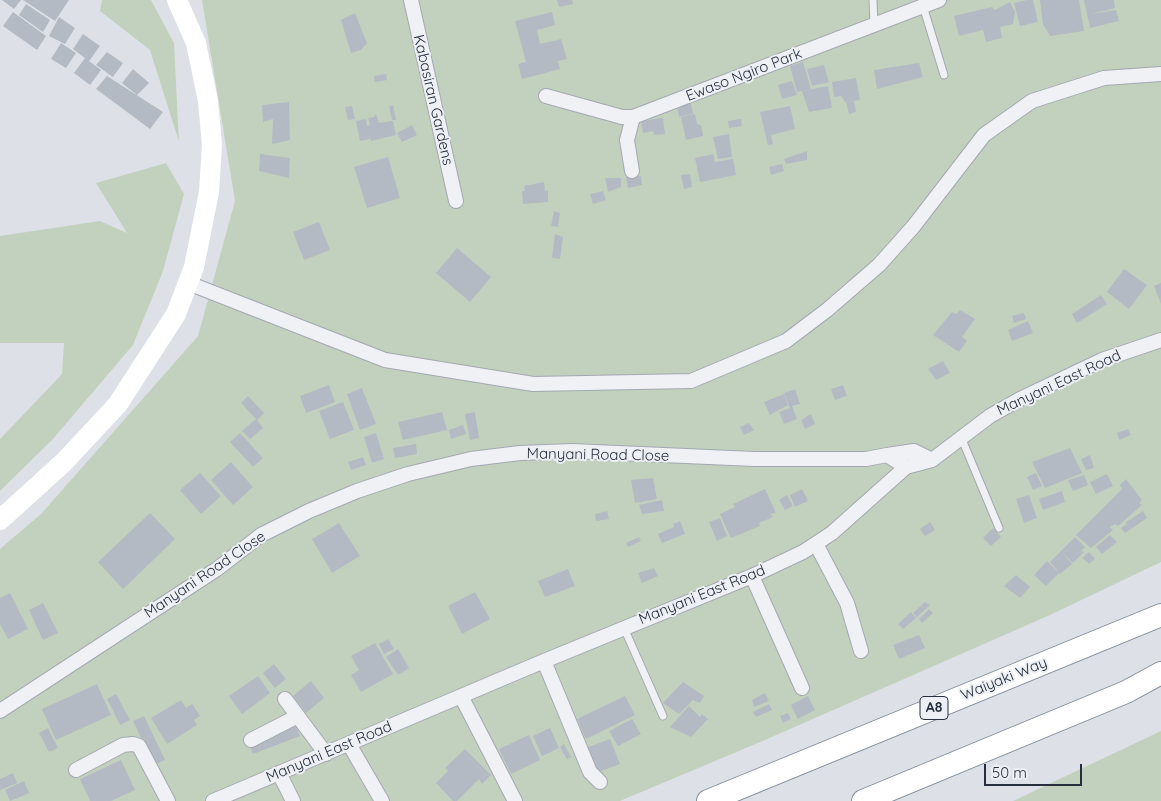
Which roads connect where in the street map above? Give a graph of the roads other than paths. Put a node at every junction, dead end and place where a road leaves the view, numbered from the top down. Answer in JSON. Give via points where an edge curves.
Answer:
{"nodes":[{"id":1,"x":178,"y":0,"type":"edge"},
{"id":2,"x":411,"y":0,"type":"edge"},
{"id":3,"x":874,"y":0,"type":"edge"},
{"id":4,"x":940,"y":0,"type":"edge"},
{"id":5,"x":923,"y":6,"type":"junction"},
{"id":6,"x":874,"y":25,"type":"junction"},
{"id":7,"x":1161,"y":74,"type":"edge"},
{"id":8,"x":944,"y":75,"type":"dead end"},
{"id":9,"x":546,"y":96,"type":"dead end"},
{"id":10,"x":633,"y":117,"type":"junction"},
{"id":11,"x":632,"y":171,"type":"dead end"},
{"id":12,"x":456,"y":201,"type":"dead end"},
{"id":13,"x":188,"y":283,"type":"junction"},
{"id":14,"x":1161,"y":340,"type":"edge"},
{"id":15,"x":961,"y":437,"type":"junction"},
{"id":16,"x":880,"y":457,"type":"junction"},
{"id":17,"x":932,"y":460,"type":"junction"},
{"id":18,"x":902,"y":471,"type":"junction"},
{"id":19,"x":0,"y":520,"type":"edge"},
{"id":20,"x":999,"y":528,"type":"dead end"},
{"id":21,"x":816,"y":544,"type":"junction"},
{"id":22,"x":752,"y":576,"type":"junction"},
{"id":23,"x":1161,"y":615,"type":"edge"},
{"id":24,"x":624,"y":628,"type":"junction"},
{"id":25,"x":861,"y":651,"type":"dead end"},
{"id":26,"x":544,"y":661,"type":"junction"},
{"id":27,"x":1161,"y":673,"type":"edge"},
{"id":28,"x":802,"y":688,"type":"dead end"},
{"id":29,"x":461,"y":696,"type":"junction"},
{"id":30,"x":285,"y":699,"type":"dead end"},
{"id":31,"x":0,"y":711,"type":"edge"},
{"id":32,"x":298,"y":716,"type":"junction"},
{"id":33,"x":663,"y":716,"type":"dead end"},
{"id":34,"x":251,"y":740,"type":"dead end"},
{"id":35,"x":349,"y":744,"type":"junction"},
{"id":36,"x":326,"y":754,"type":"junction"},
{"id":37,"x":76,"y":770,"type":"dead end"},
{"id":38,"x":279,"y":773,"type":"junction"},
{"id":39,"x":600,"y":782,"type":"dead end"},
{"id":40,"x":168,"y":801,"type":"edge"},
{"id":41,"x":213,"y":801,"type":"edge"},
{"id":42,"x":292,"y":801,"type":"edge"},
{"id":43,"x":382,"y":801,"type":"edge"},
{"id":44,"x":516,"y":801,"type":"edge"},
{"id":45,"x":708,"y":801,"type":"edge"},
{"id":46,"x":863,"y":801,"type":"edge"}],
"edges":[{"from":1,"to":13,"type":"main road","via":[[196,43],[208,101],[212,145],[209,192]]},
{"from":2,"to":12,"type":"street","name":"Kabasiran Gardens"},
{"from":3,"to":6,"type":"lane"},
{"from":4,"to":5,"type":"street","name":"Ewaso Ngiro Park"},
{"from":5,"to":6,"type":"street","name":"Ewaso Ngiro Park"},
{"from":5,"to":8,"type":"lane"},
{"from":6,"to":10,"type":"street","name":"Ewaso Ngiro Park"},
{"from":7,"to":13,"type":"street","via":[[1104,78],[1032,101],[984,135],[913,227],[878,265],[827,310],[786,341],[691,381],[533,384],[385,360]]},
{"from":9,"to":10,"type":"street","name":"Ewaso Ngiro Park","via":[[622,117]]},
{"from":10,"to":11,"type":"street","via":[[627,140]]},
{"from":13,"to":19,"type":"main road","via":[[176,314],[118,404],[64,462]]},
{"from":14,"to":15,"type":"street","name":"Manyani East Road","via":[[1102,360],[1020,399]]},
{"from":15,"to":17,"type":"street","name":"Manyani East Road"},
{"from":15,"to":20,"type":"lane"},
{"from":16,"to":17,"type":"street","name":"Manyani Road Close","via":[[914,452]]},
{"from":16,"to":18,"type":"street","via":[[883,462]]},
{"from":16,"to":31,"type":"street","name":"Manyani Road Close","via":[[754,460],[572,451],[471,459],[408,474],[325,504],[261,535],[217,569]]},
{"from":17,"to":18,"type":"street","name":"Manyani East Road"},
{"from":18,"to":21,"type":"street","name":"Manyani East Road"},
{"from":21,"to":22,"type":"street","name":"Manyani East Road"},
{"from":21,"to":25,"type":"street","via":[[847,603]]},
{"from":22,"to":24,"type":"street","name":"Manyani East Road"},
{"from":22,"to":28,"type":"street"},
{"from":23,"to":45,"type":"highway","name":"Waiyaki Way","number":"A8"},
{"from":24,"to":26,"type":"street","name":"Manyani East Road"},
{"from":24,"to":33,"type":"lane"},
{"from":26,"to":29,"type":"street","name":"Manyani East Road"},
{"from":26,"to":39,"type":"street","via":[[590,772]]},
{"from":27,"to":46,"type":"highway","via":[[1126,692]]},
{"from":29,"to":35,"type":"street","name":"Manyani East Road"},
{"from":29,"to":44,"type":"street"},
{"from":30,"to":32,"type":"street"},
{"from":32,"to":34,"type":"street"},
{"from":32,"to":36,"type":"street"},
{"from":35,"to":36,"type":"street","name":"Manyani East Road"},
{"from":35,"to":43,"type":"street"},
{"from":36,"to":38,"type":"street","name":"Manyani East Road"},
{"from":37,"to":40,"type":"street","via":[[123,745],[139,746]]},
{"from":38,"to":41,"type":"street","name":"Manyani East Road"},
{"from":38,"to":42,"type":"street"}]}
